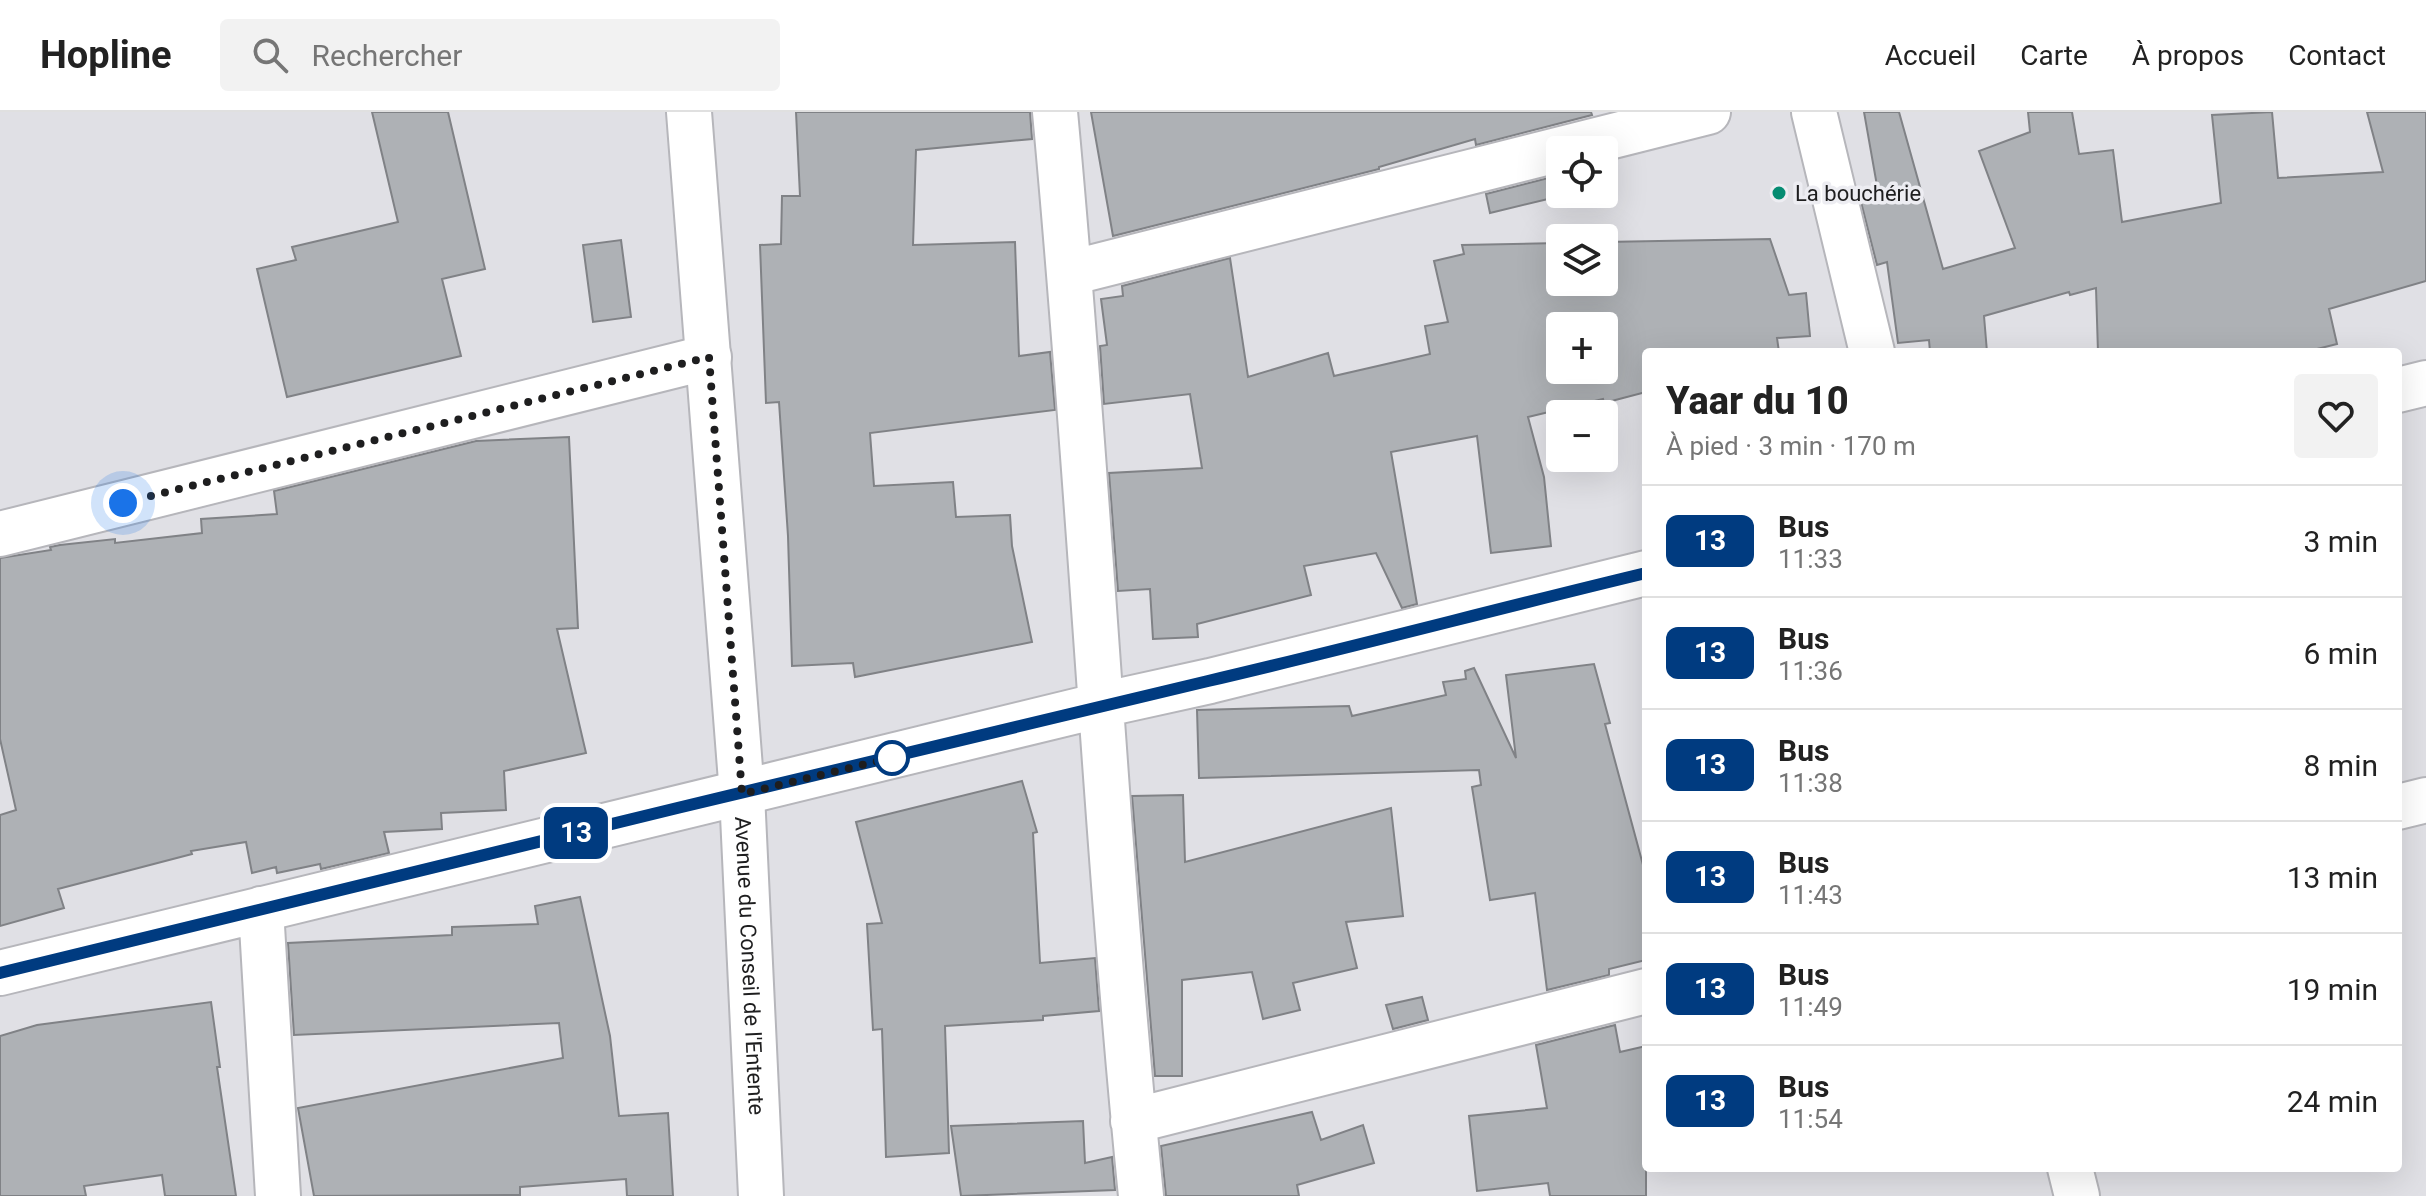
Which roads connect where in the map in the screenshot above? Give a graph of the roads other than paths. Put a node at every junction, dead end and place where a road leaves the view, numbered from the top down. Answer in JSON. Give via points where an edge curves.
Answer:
{"nodes":[{"id":1,"x":689,"y":112,"type":"edge"},
{"id":2,"x":1055,"y":112,"type":"edge"},
{"id":3,"x":1708,"y":112,"type":"edge"},
{"id":4,"x":1814,"y":112,"type":"edge"},
{"id":5,"x":1070,"y":273,"type":"junction"},
{"id":6,"x":1871,"y":348,"type":"edge"},
{"id":7,"x":709,"y":357,"type":"junction"},
{"id":8,"x":2426,"y":383,"type":"edge"},
{"id":9,"x":2402,"y":389,"type":"edge"},
{"id":10,"x":0,"y":534,"type":"edge"},
{"id":11,"x":1642,"y":574,"type":"edge"},
{"id":12,"x":1101,"y":705,"type":"junction"},
{"id":13,"x":742,"y":794,"type":"junction"},
{"id":14,"x":2426,"y":800,"type":"edge"},
{"id":15,"x":2402,"y":806,"type":"edge"},
{"id":16,"x":261,"y":909,"type":"junction"},
{"id":17,"x":0,"y":973,"type":"edge"},
{"id":18,"x":1642,"y":992,"type":"edge"},
{"id":19,"x":1133,"y":1121,"type":"junction"},
{"id":20,"x":2071,"y":1172,"type":"edge"},
{"id":21,"x":278,"y":1196,"type":"edge"},
{"id":22,"x":761,"y":1196,"type":"edge"},
{"id":23,"x":1141,"y":1196,"type":"edge"},
{"id":24,"x":2077,"y":1196,"type":"edge"}],
"edges":[{"from":1,"to":7,"type":"street","name":"Avenue du Conseil de l'Entente"},
{"from":2,"to":5,"type":"street"},
{"from":3,"to":5,"type":"street"},
{"from":4,"to":6,"type":"street"},
{"from":5,"to":12,"type":"street"},
{"from":7,"to":10,"type":"street"},
{"from":7,"to":13,"type":"street","name":"Avenue du Conseil de l'Entente"},
{"from":8,"to":9,"type":"street"},
{"from":11,"to":12,"type":"street"},
{"from":12,"to":13,"type":"street"},
{"from":12,"to":19,"type":"street"},
{"from":13,"to":16,"type":"street"},
{"from":13,"to":22,"type":"street","name":"Avenue du Conseil de l'Entente"},
{"from":14,"to":15,"type":"street"},
{"from":16,"to":17,"type":"street"},
{"from":16,"to":21,"type":"street"},
{"from":18,"to":19,"type":"street"},
{"from":19,"to":23,"type":"street"},
{"from":20,"to":24,"type":"street"}]}
